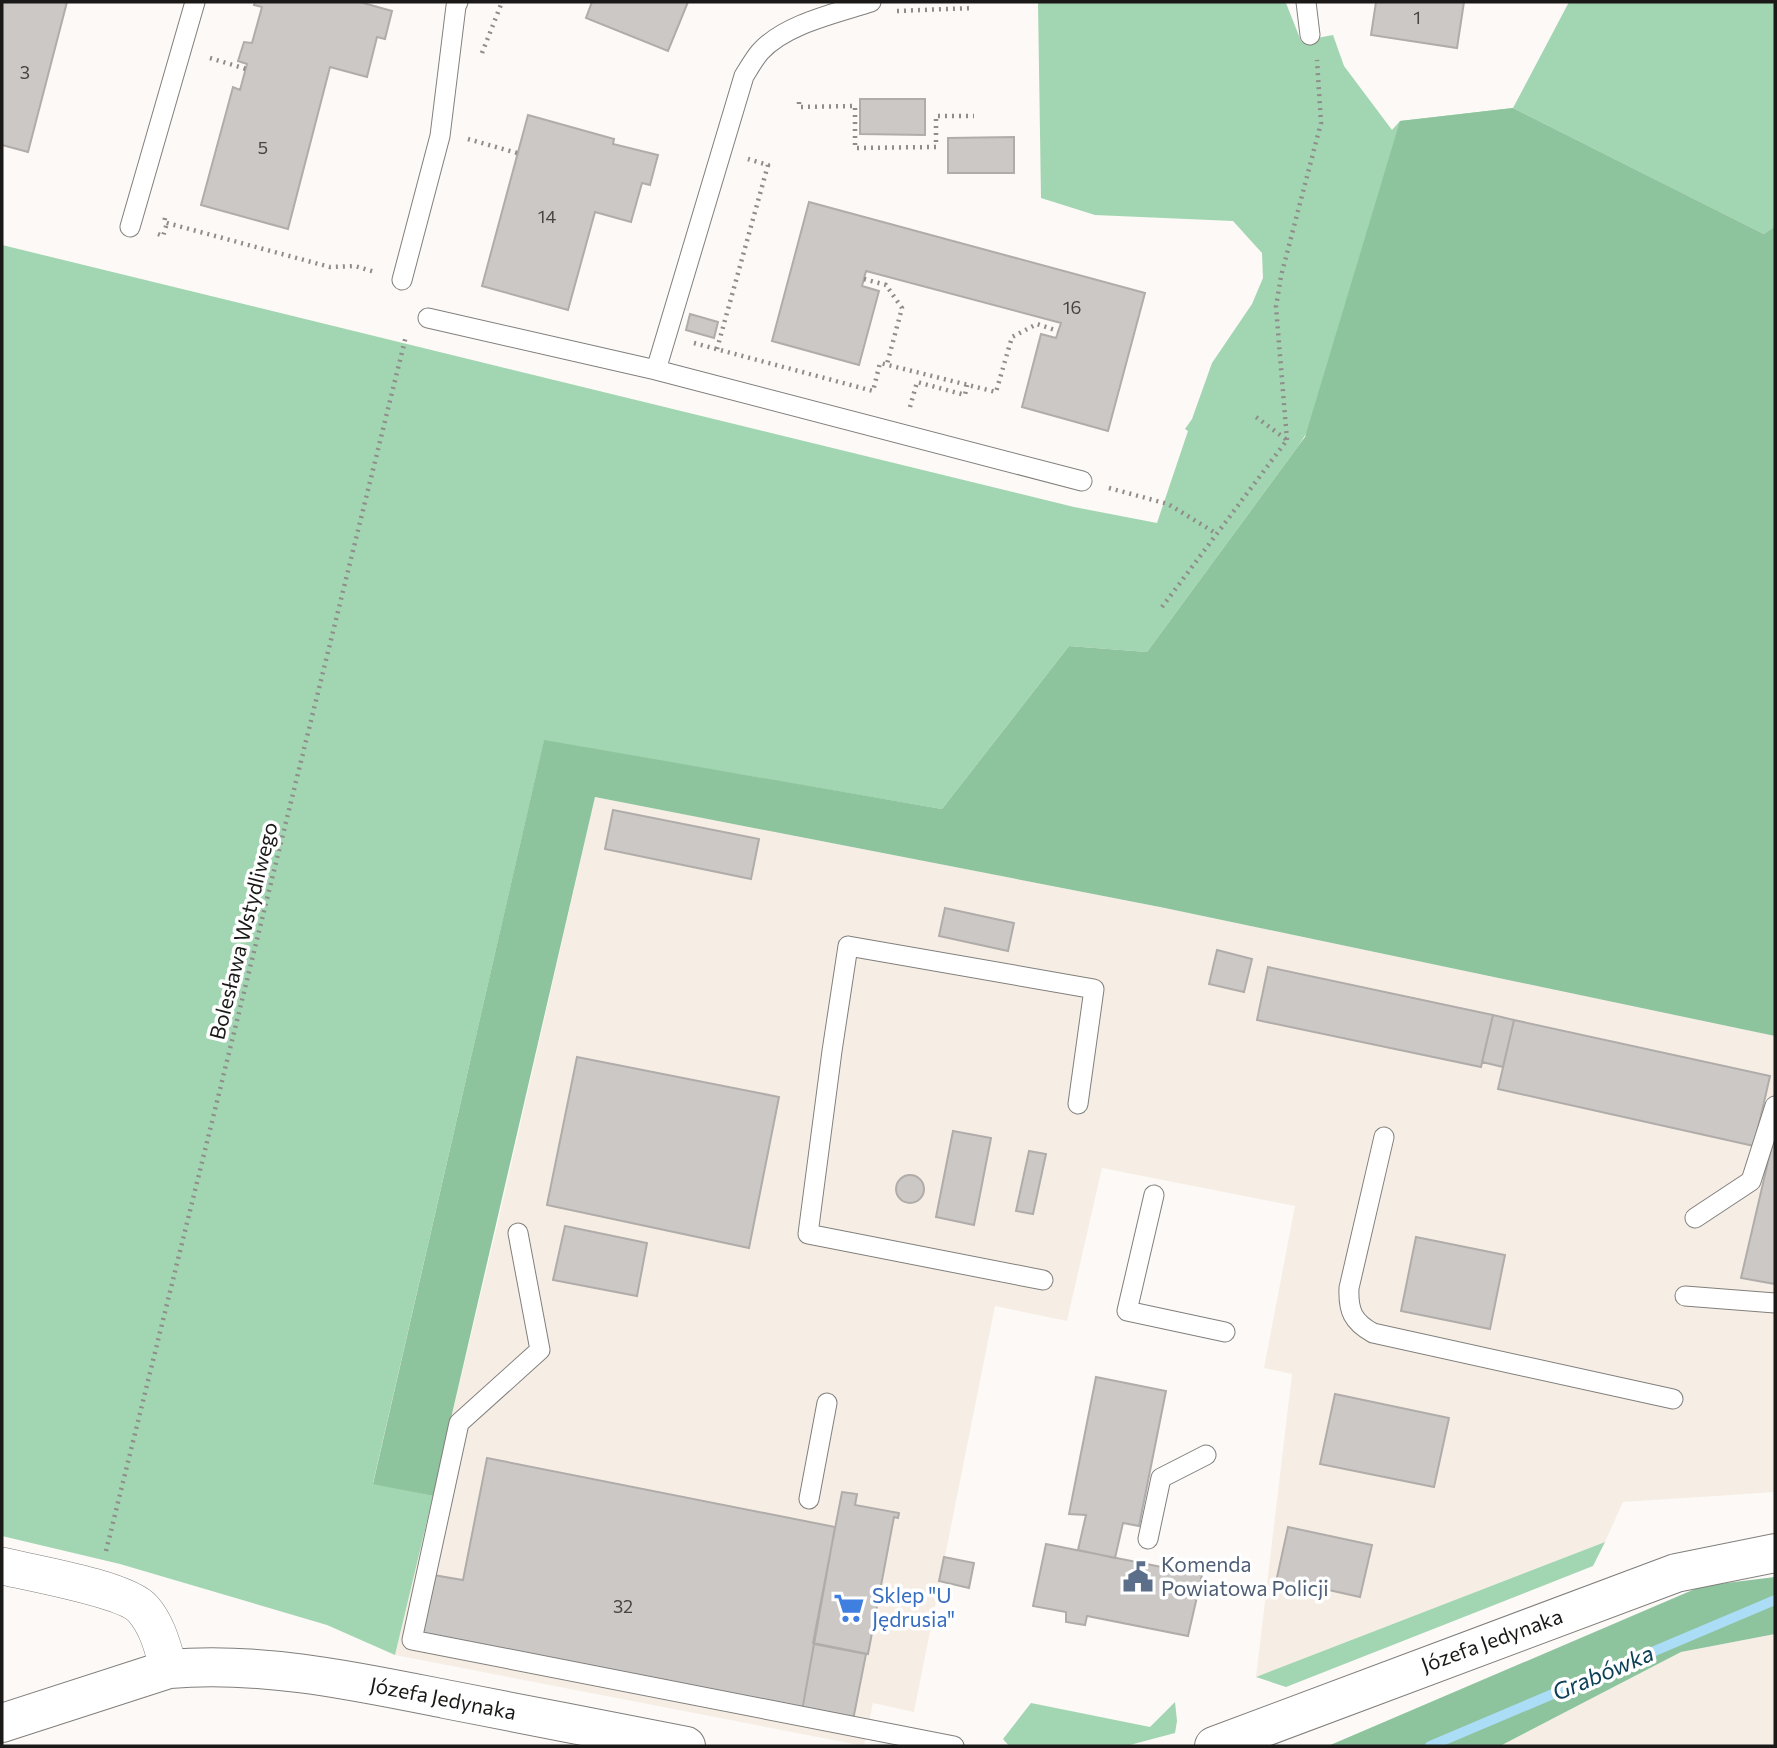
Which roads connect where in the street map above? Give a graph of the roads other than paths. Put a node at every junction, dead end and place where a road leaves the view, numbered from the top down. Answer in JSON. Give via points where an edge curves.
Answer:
{"nodes":[{"id":1,"x":195,"y":2,"type":"edge"},
{"id":2,"x":458,"y":2,"type":"edge"},
{"id":3,"x":872,"y":2,"type":"edge"},
{"id":4,"x":1306,"y":2,"type":"edge"},
{"id":5,"x":1310,"y":35,"type":"road end"},
{"id":6,"x":130,"y":228,"type":"dead end"},
{"id":7,"x":402,"y":280,"type":"road end"},
{"id":8,"x":428,"y":318,"type":"dead end"},
{"id":9,"x":656,"y":370,"type":"junction"},
{"id":10,"x":1082,"y":481,"type":"road end"},
{"id":11,"x":1078,"y":1104,"type":"dead end"},
{"id":12,"x":1775,"y":1106,"type":"edge"},
{"id":13,"x":1384,"y":1137,"type":"dead end"},
{"id":14,"x":1154,"y":1195,"type":"dead end"},
{"id":15,"x":1695,"y":1218,"type":"dead end"},
{"id":16,"x":518,"y":1233,"type":"dead end"},
{"id":17,"x":1043,"y":1280,"type":"dead end"},
{"id":18,"x":1685,"y":1296,"type":"dead end"},
{"id":19,"x":1775,"y":1303,"type":"edge"},
{"id":20,"x":1225,"y":1332,"type":"dead end"},
{"id":21,"x":1673,"y":1399,"type":"dead end"},
{"id":22,"x":828,"y":1404,"type":"dead end"},
{"id":23,"x":1206,"y":1455,"type":"dead end"},
{"id":24,"x":809,"y":1499,"type":"dead end"},
{"id":25,"x":1148,"y":1539,"type":"dead end"},
{"id":26,"x":1775,"y":1553,"type":"edge"},
{"id":27,"x":2,"y":1566,"type":"edge"},
{"id":28,"x":184,"y":1668,"type":"junction"},
{"id":29,"x":2,"y":1723,"type":"edge"},
{"id":30,"x":1232,"y":1743,"type":"edge"},
{"id":31,"x":686,"y":1746,"type":"edge"},
{"id":32,"x":954,"y":1746,"type":"edge"}],
"edges":[{"from":1,"to":6,"type":"lane"},
{"from":2,"to":7,"type":"lane","via":[[440,136]]},
{"from":3,"to":9,"type":"lane","via":[[783,35],[761,51],[744,76]]},
{"from":4,"to":5,"type":"lane"},
{"from":8,"to":9,"type":"lane"},
{"from":9,"to":10,"type":"lane"},
{"from":11,"to":17,"type":"lane","via":[[1094,989],[848,946],[808,1234]]},
{"from":12,"to":15,"type":"lane","via":[[1751,1181]]},
{"from":13,"to":21,"type":"lane","via":[[1349,1288],[1352,1317],[1360,1326],[1373,1333]]},
{"from":14,"to":20,"type":"lane","via":[[1127,1311]]},
{"from":16,"to":32,"type":"lane","via":[[540,1350],[459,1423],[412,1640]]},
{"from":18,"to":19,"type":"lane"},
{"from":22,"to":24,"type":"lane"},
{"from":23,"to":25,"type":"lane","via":[[1161,1478]]},
{"from":26,"to":30,"type":"street","name":"Józefa Jedynaka","via":[[1676,1573]]},
{"from":27,"to":28,"type":"street","via":[[126,1598],[142,1608]]},
{"from":28,"to":29,"type":"street","name":"Józefa Jedynaka"},
{"from":28,"to":31,"type":"street","name":"Józefa Jedynaka","via":[[256,1669],[375,1685]]}]}
